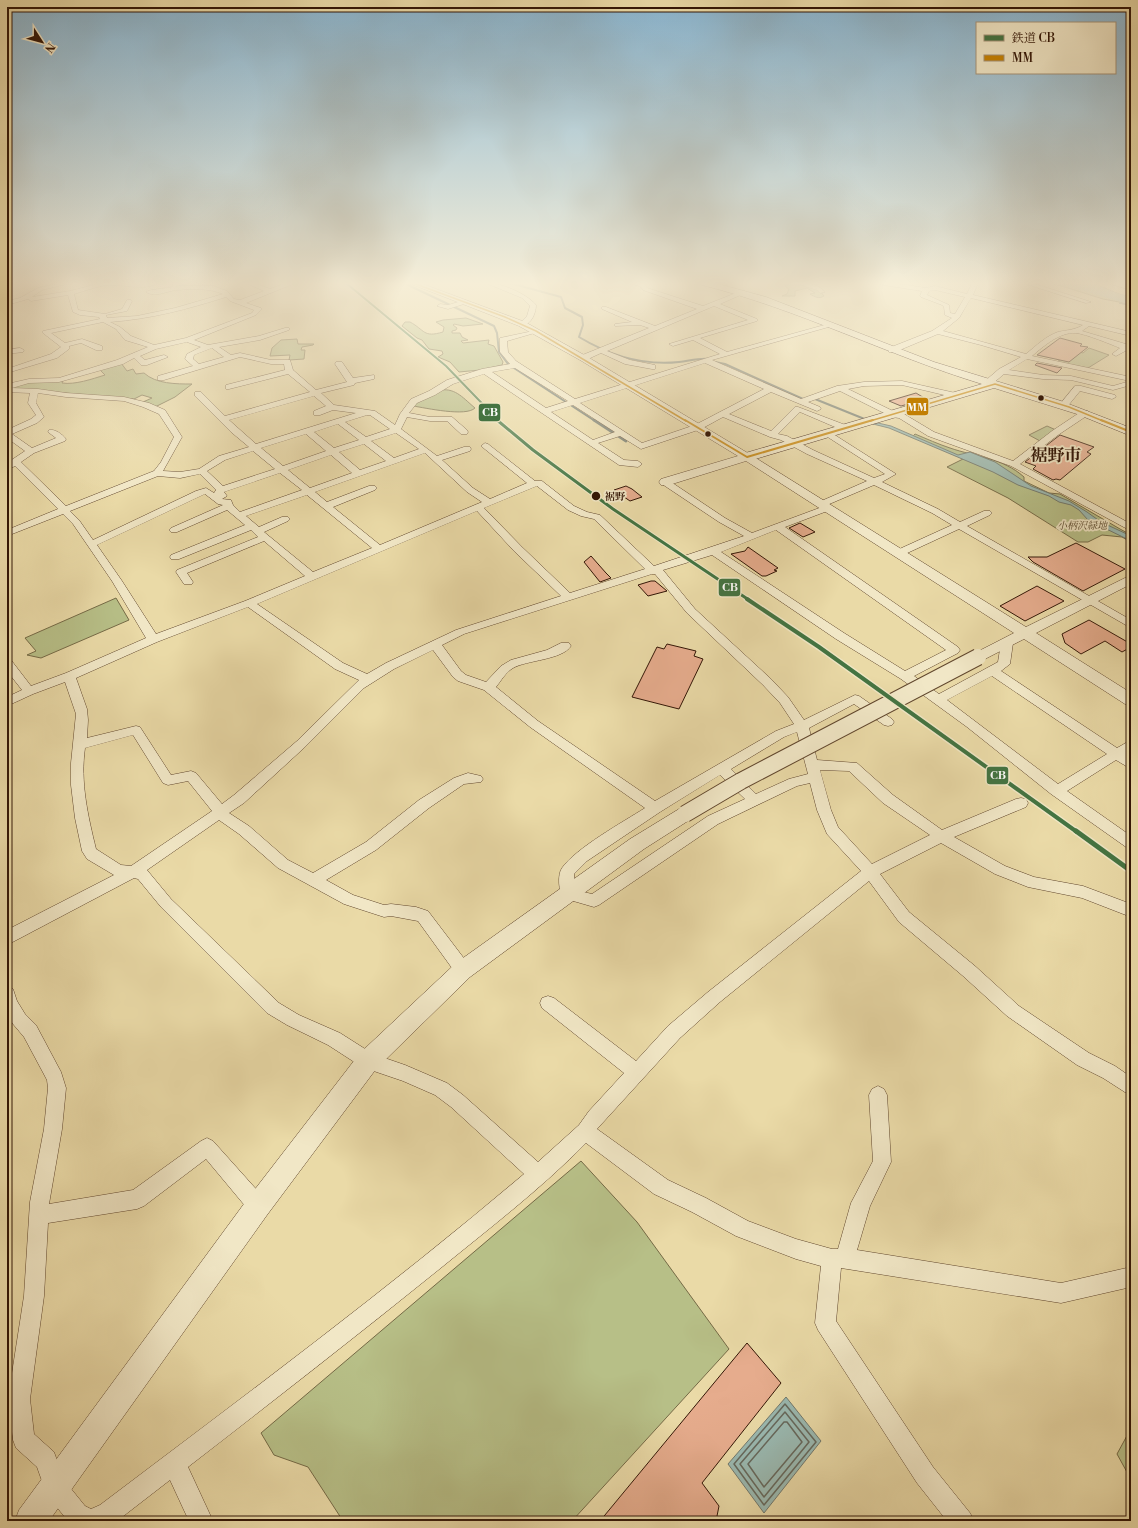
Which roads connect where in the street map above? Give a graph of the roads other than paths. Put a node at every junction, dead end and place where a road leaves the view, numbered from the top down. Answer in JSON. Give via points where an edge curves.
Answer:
{"nodes":[{"id":1,"x":56,"y":354,"type":"edge"},
{"id":2,"x":191,"y":354,"type":"edge"},
{"id":3,"x":224,"y":354,"type":"edge"},
{"id":4,"x":505,"y":354,"type":"edge"},
{"id":5,"x":577,"y":354,"type":"edge"},
{"id":6,"x":593,"y":354,"type":"edge"},
{"id":7,"x":610,"y":354,"type":"edge"},
{"id":8,"x":726,"y":354,"type":"edge"},
{"id":9,"x":903,"y":354,"type":"edge"},
{"id":10,"x":1021,"y":354,"type":"edge"},
{"id":11,"x":135,"y":355,"type":"joint"},
{"id":12,"x":1026,"y":356,"type":"junction"},
{"id":13,"x":164,"y":358,"type":"dead end"},
{"id":14,"x":230,"y":358,"type":"junction"},
{"id":15,"x":584,"y":358,"type":"junction"},
{"id":16,"x":708,"y":360,"type":"junction"},
{"id":17,"x":338,"y":364,"type":"dead end"},
{"id":18,"x":512,"y":366,"type":"junction"},
{"id":19,"x":198,"y":367,"type":"junction"},
{"id":20,"x":652,"y":367,"type":"dead end"},
{"id":21,"x":7,"y":371,"type":"edge"},
{"id":22,"x":289,"y":371,"type":"junction"},
{"id":23,"x":485,"y":371,"type":"junction"},
{"id":24,"x":1002,"y":371,"type":"junction"},
{"id":25,"x":371,"y":377,"type":"dead end"},
{"id":26,"x":161,"y":378,"type":"dead end"},
{"id":27,"x":1131,"y":379,"type":"edge"},
{"id":28,"x":350,"y":381,"type":"junction"},
{"id":29,"x":1131,"y":383,"type":"edge"},
{"id":30,"x":991,"y":384,"type":"junction"},
{"id":31,"x":626,"y":385,"type":"junction"},
{"id":32,"x":7,"y":386,"type":"edge"},
{"id":33,"x":229,"y":388,"type":"dead end"},
{"id":34,"x":840,"y":388,"type":"junction"},
{"id":35,"x":770,"y":389,"type":"junction"},
{"id":36,"x":7,"y":390,"type":"edge"},
{"id":37,"x":36,"y":391,"type":"junction"},
{"id":38,"x":314,"y":393,"type":"junction"},
{"id":39,"x":198,"y":394,"type":"dead end"},
{"id":40,"x":761,"y":394,"type":"junction"},
{"id":41,"x":957,"y":396,"type":"junction"},
{"id":42,"x":1112,"y":397,"type":"dead end"},
{"id":43,"x":323,"y":400,"type":"junction"},
{"id":44,"x":571,"y":403,"type":"junction"},
{"id":45,"x":1064,"y":405,"type":"junction"},
{"id":46,"x":799,"y":406,"type":"junction"},
{"id":47,"x":332,"y":407,"type":"junction"},
{"id":48,"x":295,"y":408,"type":"dead end"},
{"id":49,"x":817,"y":409,"type":"dead end"},
{"id":50,"x":545,"y":411,"type":"junction"},
{"id":51,"x":365,"y":412,"type":"junction"},
{"id":52,"x":317,"y":413,"type":"dead end"},
{"id":53,"x":1085,"y":413,"type":"junction"},
{"id":54,"x":404,"y":414,"type":"junction"},
{"id":55,"x":723,"y":414,"type":"junction"},
{"id":56,"x":895,"y":415,"type":"junction"},
{"id":57,"x":223,"y":419,"type":"junction"},
{"id":58,"x":339,"y":421,"type":"junction"},
{"id":59,"x":698,"y":427,"type":"junction"},
{"id":60,"x":845,"y":428,"type":"junction"},
{"id":61,"x":396,"y":430,"type":"junction"},
{"id":62,"x":308,"y":431,"type":"junction"},
{"id":63,"x":52,"y":432,"type":"dead end"},
{"id":64,"x":464,"y":432,"type":"dead end"},
{"id":65,"x":1131,"y":432,"type":"edge"},
{"id":66,"x":7,"y":434,"type":"edge"},
{"id":67,"x":618,"y":434,"type":"junction"},
{"id":68,"x":827,"y":434,"type":"junction"},
{"id":69,"x":773,"y":435,"type":"junction"},
{"id":70,"x":365,"y":440,"type":"junction"},
{"id":71,"x":20,"y":443,"type":"junction"},
{"id":72,"x":591,"y":443,"type":"junction"},
{"id":73,"x":794,"y":444,"type":"junction"},
{"id":74,"x":485,"y":446,"type":"dead end"},
{"id":75,"x":7,"y":448,"type":"edge"},
{"id":76,"x":254,"y":448,"type":"junction"},
{"id":77,"x":467,"y":449,"type":"dead end"},
{"id":78,"x":426,"y":450,"type":"junction"},
{"id":79,"x":31,"y":451,"type":"junction"},
{"id":80,"x":332,"y":451,"type":"junction"},
{"id":81,"x":747,"y":457,"type":"junction"},
{"id":82,"x":436,"y":459,"type":"junction"},
{"id":83,"x":392,"y":461,"type":"junction"},
{"id":84,"x":638,"y":464,"type":"dead end"},
{"id":85,"x":1014,"y":464,"type":"junction"},
{"id":86,"x":11,"y":465,"type":"edge"},
{"id":87,"x":281,"y":468,"type":"junction"},
{"id":88,"x":202,"y":471,"type":"junction"},
{"id":89,"x":157,"y":473,"type":"junction"},
{"id":90,"x":358,"y":473,"type":"junction"},
{"id":91,"x":874,"y":481,"type":"junction"},
{"id":92,"x":665,"y":482,"type":"joint"},
{"id":93,"x":533,"y":484,"type":"junction"},
{"id":94,"x":372,"y":488,"type":"dead end"},
{"id":95,"x":221,"y":490,"type":"junction"},
{"id":96,"x":307,"y":491,"type":"junction"},
{"id":97,"x":489,"y":502,"type":"junction"},
{"id":98,"x":228,"y":504,"type":"junction"},
{"id":99,"x":326,"y":506,"type":"junction"},
{"id":100,"x":825,"y":506,"type":"junction"},
{"id":101,"x":478,"y":507,"type":"junction"},
{"id":102,"x":65,"y":510,"type":"junction"},
{"id":103,"x":987,"y":513,"type":"dead end"},
{"id":104,"x":240,"y":515,"type":"junction"},
{"id":105,"x":285,"y":519,"type":"dead end"},
{"id":106,"x":960,"y":525,"type":"junction"},
{"id":107,"x":778,"y":527,"type":"junction"},
{"id":108,"x":255,"y":528,"type":"junction"},
{"id":109,"x":1131,"y":528,"type":"edge"},
{"id":110,"x":174,"y":530,"type":"dead end"},
{"id":111,"x":7,"y":533,"type":"edge"},
{"id":112,"x":753,"y":537,"type":"junction"},
{"id":113,"x":266,"y":538,"type":"junction"},
{"id":114,"x":92,"y":544,"type":"junction"},
{"id":115,"x":378,"y":548,"type":"junction"},
{"id":116,"x":713,"y":551,"type":"junction"},
{"id":117,"x":899,"y":553,"type":"junction"},
{"id":118,"x":174,"y":557,"type":"dead end"},
{"id":119,"x":655,"y":571,"type":"junction"},
{"id":120,"x":312,"y":576,"type":"junction"},
{"id":121,"x":1131,"y":579,"type":"edge"},
{"id":122,"x":188,"y":582,"type":"dead end"},
{"id":123,"x":568,"y":597,"type":"junction"},
{"id":124,"x":1090,"y":601,"type":"junction"},
{"id":125,"x":249,"y":603,"type":"junction"},
{"id":126,"x":1131,"y":625,"type":"edge"},
{"id":127,"x":1026,"y":633,"type":"junction"},
{"id":128,"x":153,"y":638,"type":"junction"},
{"id":129,"x":1007,"y":643,"type":"junction"},
{"id":130,"x":435,"y":644,"type":"junction"},
{"id":131,"x":565,"y":646,"type":"dead end"},
{"id":132,"x":7,"y":663,"type":"edge"},
{"id":133,"x":993,"y":671,"type":"junction"},
{"id":134,"x":70,"y":676,"type":"junction"},
{"id":135,"x":905,"y":676,"type":"junction"},
{"id":136,"x":368,"y":679,"type":"junction"},
{"id":137,"x":488,"y":687,"type":"junction"},
{"id":138,"x":29,"y":691,"type":"junction"},
{"id":139,"x":938,"y":700,"type":"junction"},
{"id":140,"x":1131,"y":700,"type":"edge"},
{"id":141,"x":7,"y":702,"type":"edge"},
{"id":142,"x":888,"y":722,"type":"dead end"},
{"id":143,"x":802,"y":726,"type":"junction"},
{"id":144,"x":79,"y":745,"type":"junction"},
{"id":145,"x":1131,"y":745,"type":"edge"},
{"id":146,"x":1116,"y":754,"type":"junction"},
{"id":147,"x":1131,"y":764,"type":"edge"},
{"id":148,"x":721,"y":768,"type":"junction"},
{"id":149,"x":814,"y":771,"type":"junction"},
{"id":150,"x":476,"y":779,"type":"dead end"},
{"id":151,"x":1056,"y":790,"type":"junction"},
{"id":152,"x":756,"y":801,"type":"junction"},
{"id":153,"x":1020,"y":803,"type":"dead end"},
{"id":154,"x":655,"y":808,"type":"junction"},
{"id":155,"x":221,"y":812,"type":"junction"},
{"id":156,"x":941,"y":836,"type":"junction"},
{"id":157,"x":1131,"y":843,"type":"edge"},
{"id":158,"x":132,"y":872,"type":"junction"},
{"id":159,"x":870,"y":872,"type":"junction"},
{"id":160,"x":314,"y":880,"type":"junction"},
{"id":161,"x":568,"y":894,"type":"junction"},
{"id":162,"x":1131,"y":911,"type":"edge"},
{"id":163,"x":7,"y":938,"type":"edge"},
{"id":164,"x":463,"y":970,"type":"junction"},
{"id":165,"x":7,"y":994,"type":"edge"},
{"id":166,"x":548,"y":1003,"type":"dead end"},
{"id":167,"x":368,"y":1061,"type":"junction"},
{"id":168,"x":637,"y":1072,"type":"junction"},
{"id":169,"x":1131,"y":1087,"type":"edge"},
{"id":170,"x":878,"y":1095,"type":"dead end"},
{"id":171,"x":585,"y":1131,"type":"junction"},
{"id":172,"x":538,"y":1174,"type":"junction"},
{"id":173,"x":258,"y":1206,"type":"junction"},
{"id":174,"x":40,"y":1215,"type":"junction"},
{"id":175,"x":838,"y":1259,"type":"junction"},
{"id":176,"x":1131,"y":1276,"type":"edge"},
{"id":177,"x":174,"y":1463,"type":"junction"},
{"id":178,"x":55,"y":1487,"type":"junction"},
{"id":179,"x":30,"y":1521,"type":"edge"},
{"id":180,"x":90,"y":1521,"type":"edge"},
{"id":181,"x":201,"y":1521,"type":"edge"},
{"id":182,"x":962,"y":1521,"type":"edge"}],
"edges":[{"from":1,"to":21,"type":"street"},
{"from":2,"to":19,"type":"street","via":[[189,358]]},
{"from":3,"to":14,"type":"street"},
{"from":4,"to":18,"type":"street"},
{"from":5,"to":15,"type":"street"},
{"from":6,"to":15,"type":"street"},
{"from":7,"to":20,"type":"street","via":[[628,362]]},
{"from":8,"to":16,"type":"street"},
{"from":9,"to":30,"type":"main road"},
{"from":10,"to":12,"type":"street"},
{"from":11,"to":13,"type":"street","via":[[144,363]]},
{"from":11,"to":32,"type":"street","via":[[59,380],[29,381]]},
{"from":12,"to":24,"type":"street"},
{"from":12,"to":27,"type":"street"},
{"from":14,"to":19,"type":"street"},
{"from":14,"to":22,"type":"street","via":[[240,355],[271,362],[287,362]]},
{"from":15,"to":31,"type":"street"},
{"from":16,"to":31,"type":"street"},
{"from":16,"to":35,"type":"street"},
{"from":17,"to":28,"type":"street"},
{"from":18,"to":23,"type":"street"},
{"from":18,"to":44,"type":"street"},
{"from":19,"to":26,"type":"street"},
{"from":22,"to":33,"type":"street"},
{"from":22,"to":38,"type":"street"},
{"from":23,"to":50,"type":"street"},
{"from":23,"to":54,"type":"street","via":[[450,382],[414,401]]},
{"from":24,"to":29,"type":"street","via":[[1071,378],[1113,388]]},
{"from":24,"to":30,"type":"street"},
{"from":25,"to":28,"type":"street"},
{"from":28,"to":38,"type":"street","via":[[351,383]]},
{"from":30,"to":41,"type":"main road"},
{"from":30,"to":45,"type":"main road"},
{"from":31,"to":44,"type":"street"},
{"from":31,"to":59,"type":"street"},
{"from":34,"to":41,"type":"street","via":[[864,384],[902,383]]},
{"from":34,"to":46,"type":"street"},
{"from":34,"to":56,"type":"street"},
{"from":35,"to":40,"type":"street"},
{"from":35,"to":46,"type":"street"},
{"from":36,"to":37,"type":"street"},
{"from":37,"to":66,"type":"street","via":[[32,395],[32,403],[40,417]]},
{"from":37,"to":89,"type":"street","via":[[124,399],[162,412],[178,437]]},
{"from":38,"to":43,"type":"street"},
{"from":38,"to":57,"type":"street"},
{"from":39,"to":57,"type":"street"},
{"from":40,"to":46,"type":"street"},
{"from":40,"to":55,"type":"street"},
{"from":41,"to":56,"type":"main road"},
{"from":42,"to":45,"type":"street","via":[[1078,388]]},
{"from":43,"to":47,"type":"street"},
{"from":43,"to":48,"type":"street"},
{"from":44,"to":50,"type":"street"},
{"from":44,"to":67,"type":"street"},
{"from":45,"to":53,"type":"main road"},
{"from":46,"to":49,"type":"street"},
{"from":46,"to":60,"type":"street"},
{"from":46,"to":69,"type":"street"},
{"from":47,"to":51,"type":"street"},
{"from":47,"to":52,"type":"street"},
{"from":50,"to":72,"type":"street"},
{"from":51,"to":58,"type":"street"},
{"from":51,"to":61,"type":"street","via":[[372,413]]},
{"from":53,"to":65,"type":"main road"},
{"from":53,"to":85,"type":"street"},
{"from":54,"to":61,"type":"street"},
{"from":54,"to":64,"type":"street","via":[[430,419],[449,419]]},
{"from":55,"to":59,"type":"street"},
{"from":55,"to":69,"type":"street"},
{"from":56,"to":60,"type":"main road"},
{"from":56,"to":85,"type":"street","via":[[916,423],[931,434]]},
{"from":57,"to":76,"type":"street"},
{"from":58,"to":62,"type":"street"},
{"from":58,"to":70,"type":"street"},
{"from":59,"to":67,"type":"street","via":[[641,446]]},
{"from":59,"to":81,"type":"street"},
{"from":60,"to":68,"type":"main road"},
{"from":61,"to":70,"type":"street"},
{"from":61,"to":78,"type":"street"},
{"from":62,"to":76,"type":"street"},
{"from":62,"to":80,"type":"street"},
{"from":63,"to":79,"type":"street","via":[[62,439]]},
{"from":66,"to":71,"type":"street"},
{"from":67,"to":72,"type":"street"},
{"from":68,"to":73,"type":"main road"},
{"from":68,"to":91,"type":"street","via":[[892,474]]},
{"from":69,"to":73,"type":"street"},
{"from":70,"to":80,"type":"street"},
{"from":70,"to":83,"type":"street"},
{"from":71,"to":75,"type":"street"},
{"from":71,"to":79,"type":"street"},
{"from":72,"to":84,"type":"street","via":[[622,462]]},
{"from":73,"to":81,"type":"main road"},
{"from":73,"to":91,"type":"street"},
{"from":74,"to":93,"type":"street"},
{"from":76,"to":87,"type":"street"},
{"from":76,"to":88,"type":"street","via":[[222,458]]},
{"from":77,"to":82,"type":"street"},
{"from":78,"to":82,"type":"street"},
{"from":78,"to":83,"type":"street"},
{"from":79,"to":86,"type":"street"},
{"from":80,"to":87,"type":"street"},
{"from":80,"to":90,"type":"street"},
{"from":81,"to":92,"type":"street"},
{"from":81,"to":100,"type":"street"},
{"from":82,"to":97,"type":"street","via":[[470,490]]},
{"from":83,"to":90,"type":"street"},
{"from":85,"to":109,"type":"street"},
{"from":86,"to":102,"type":"street"},
{"from":87,"to":95,"type":"street"},
{"from":87,"to":96,"type":"street"},
{"from":88,"to":89,"type":"street","via":[[180,475]]},
{"from":88,"to":95,"type":"street"},
{"from":89,"to":102,"type":"street"},
{"from":90,"to":96,"type":"street"},
{"from":91,"to":100,"type":"street"},
{"from":91,"to":106,"type":"street"},
{"from":92,"to":112,"type":"street","via":[[722,520]]},
{"from":93,"to":97,"type":"street"},
{"from":93,"to":119,"type":"street","via":[[539,483],[571,508],[597,516]]},
{"from":94,"to":99,"type":"street"},
{"from":95,"to":98,"type":"street","via":[[219,492]]},
{"from":96,"to":99,"type":"street"},
{"from":96,"to":104,"type":"street"},
{"from":97,"to":101,"type":"street"},
{"from":98,"to":104,"type":"street"},
{"from":98,"to":110,"type":"street"},
{"from":98,"to":114,"type":"street","via":[[206,491],[199,493]]},
{"from":99,"to":115,"type":"street"},
{"from":100,"to":107,"type":"street"},
{"from":100,"to":117,"type":"street"},
{"from":101,"to":115,"type":"street"},
{"from":101,"to":123,"type":"street"},
{"from":102,"to":111,"type":"street"},
{"from":102,"to":114,"type":"street"},
{"from":103,"to":106,"type":"street"},
{"from":104,"to":108,"type":"street"},
{"from":105,"to":108,"type":"street"},
{"from":106,"to":117,"type":"street"},
{"from":106,"to":124,"type":"street"},
{"from":107,"to":112,"type":"street"},
{"from":107,"to":135,"type":"street","via":[[954,650]]},
{"from":108,"to":113,"type":"street"},
{"from":108,"to":118,"type":"street"},
{"from":112,"to":116,"type":"street"},
{"from":113,"to":120,"type":"street"},
{"from":113,"to":122,"type":"street","via":[[181,572]]},
{"from":114,"to":128,"type":"street"},
{"from":115,"to":120,"type":"street"},
{"from":116,"to":119,"type":"street"},
{"from":116,"to":135,"type":"street"},
{"from":117,"to":127,"type":"street"},
{"from":119,"to":123,"type":"street"},
{"from":119,"to":143,"type":"street","via":[[691,612],[767,682],[784,700]]},
{"from":120,"to":125,"type":"street"},
{"from":121,"to":124,"type":"street"},
{"from":123,"to":130,"type":"street","via":[[460,632]]},
{"from":124,"to":126,"type":"street"},
{"from":124,"to":127,"type":"street"},
{"from":125,"to":128,"type":"street"},
{"from":125,"to":136,"type":"street","via":[[339,666]]},
{"from":127,"to":129,"type":"street"},
{"from":127,"to":140,"type":"street"},
{"from":128,"to":134,"type":"street"},
{"from":129,"to":133,"type":"street","via":[[1004,664]]},
{"from":129,"to":161,"type":"street","bridge":true,"via":[[740,781],[637,844]]},
{"from":130,"to":136,"type":"street"},
{"from":130,"to":137,"type":"street","via":[[457,674]]},
{"from":131,"to":137,"type":"street","via":[[508,666]]},
{"from":132,"to":138,"type":"street"},
{"from":133,"to":139,"type":"street"},
{"from":133,"to":146,"type":"street"},
{"from":134,"to":138,"type":"street"},
{"from":134,"to":144,"type":"street","via":[[82,715]]},
{"from":135,"to":139,"type":"street"},
{"from":136,"to":155,"type":"street","via":[[301,744],[240,799]]},
{"from":137,"to":154,"type":"street","via":[[534,724]]},
{"from":138,"to":141,"type":"street"},
{"from":139,"to":151,"type":"street"},
{"from":142,"to":143,"type":"street","via":[[855,699]]},
{"from":143,"to":148,"type":"street","via":[[780,734]]},
{"from":143,"to":149,"type":"street"},
{"from":144,"to":155,"type":"street","via":[[136,730],[168,780],[191,776]]},
{"from":144,"to":158,"type":"street","via":[[77,785],[89,851],[119,871]]},
{"from":145,"to":146,"type":"street"},
{"from":146,"to":147,"type":"street"},
{"from":146,"to":151,"type":"street"},
{"from":148,"to":152,"type":"street"},
{"from":148,"to":154,"type":"street"},
{"from":149,"to":152,"type":"street"},
{"from":149,"to":156,"type":"street","via":[[852,766],[888,799]]},
{"from":149,"to":159,"type":"street","via":[[832,830]]},
{"from":150,"to":160,"type":"street","via":[[459,781],[424,804],[371,846]]},
{"from":151,"to":157,"type":"street"},
{"from":152,"to":161,"type":"street","via":[[714,820],[594,901]]},
{"from":153,"to":156,"type":"street"},
{"from":154,"to":161,"type":"street","via":[[582,857],[567,872]]},
{"from":155,"to":158,"type":"street"},
{"from":155,"to":160,"type":"street","via":[[226,819],[244,830],[283,864]]},
{"from":156,"to":159,"type":"street"},
{"from":156,"to":162,"type":"street","via":[[1000,870],[1033,883],[1083,892]]},
{"from":158,"to":163,"type":"street"},
{"from":158,"to":167,"type":"street","via":[[143,875],[166,903],[273,1008],[334,1039]]},
{"from":159,"to":168,"type":"street","via":[[714,997],[674,1032]]},
{"from":159,"to":169,"type":"street","via":[[904,917],[1013,1011],[1083,1059]]},
{"from":160,"to":164,"type":"street","via":[[349,900],[375,909],[423,916]]},
{"from":161,"to":164,"type":"street"},
{"from":164,"to":167,"type":"street"},
{"from":165,"to":174,"type":"street","via":[[19,1020],[30,1031],[55,1078],[57,1088]]},
{"from":166,"to":168,"type":"street"},
{"from":167,"to":172,"type":"street","via":[[405,1073],[441,1089]]},
{"from":167,"to":173,"type":"street"},
{"from":168,"to":171,"type":"street"},
{"from":170,"to":175,"type":"street","via":[[882,1162],[861,1203]]},
{"from":171,"to":172,"type":"street"},
{"from":171,"to":175,"type":"street","via":[[660,1187],[743,1229],[796,1249]]},
{"from":172,"to":177,"type":"street","via":[[414,1277]]},
{"from":173,"to":174,"type":"street","via":[[207,1147],[137,1199]]},
{"from":173,"to":178,"type":"street"},
{"from":174,"to":178,"type":"street","via":[[34,1296],[19,1399],[24,1440],[46,1460]]},
{"from":175,"to":176,"type":"street","via":[[1061,1293]]},
{"from":175,"to":182,"type":"street","via":[[825,1323],[925,1475]]},
{"from":177,"to":180,"type":"street","via":[[108,1513]]},
{"from":177,"to":181,"type":"street"},
{"from":178,"to":179,"type":"street"},
{"from":178,"to":180,"type":"street","via":[[77,1514]]}]}
